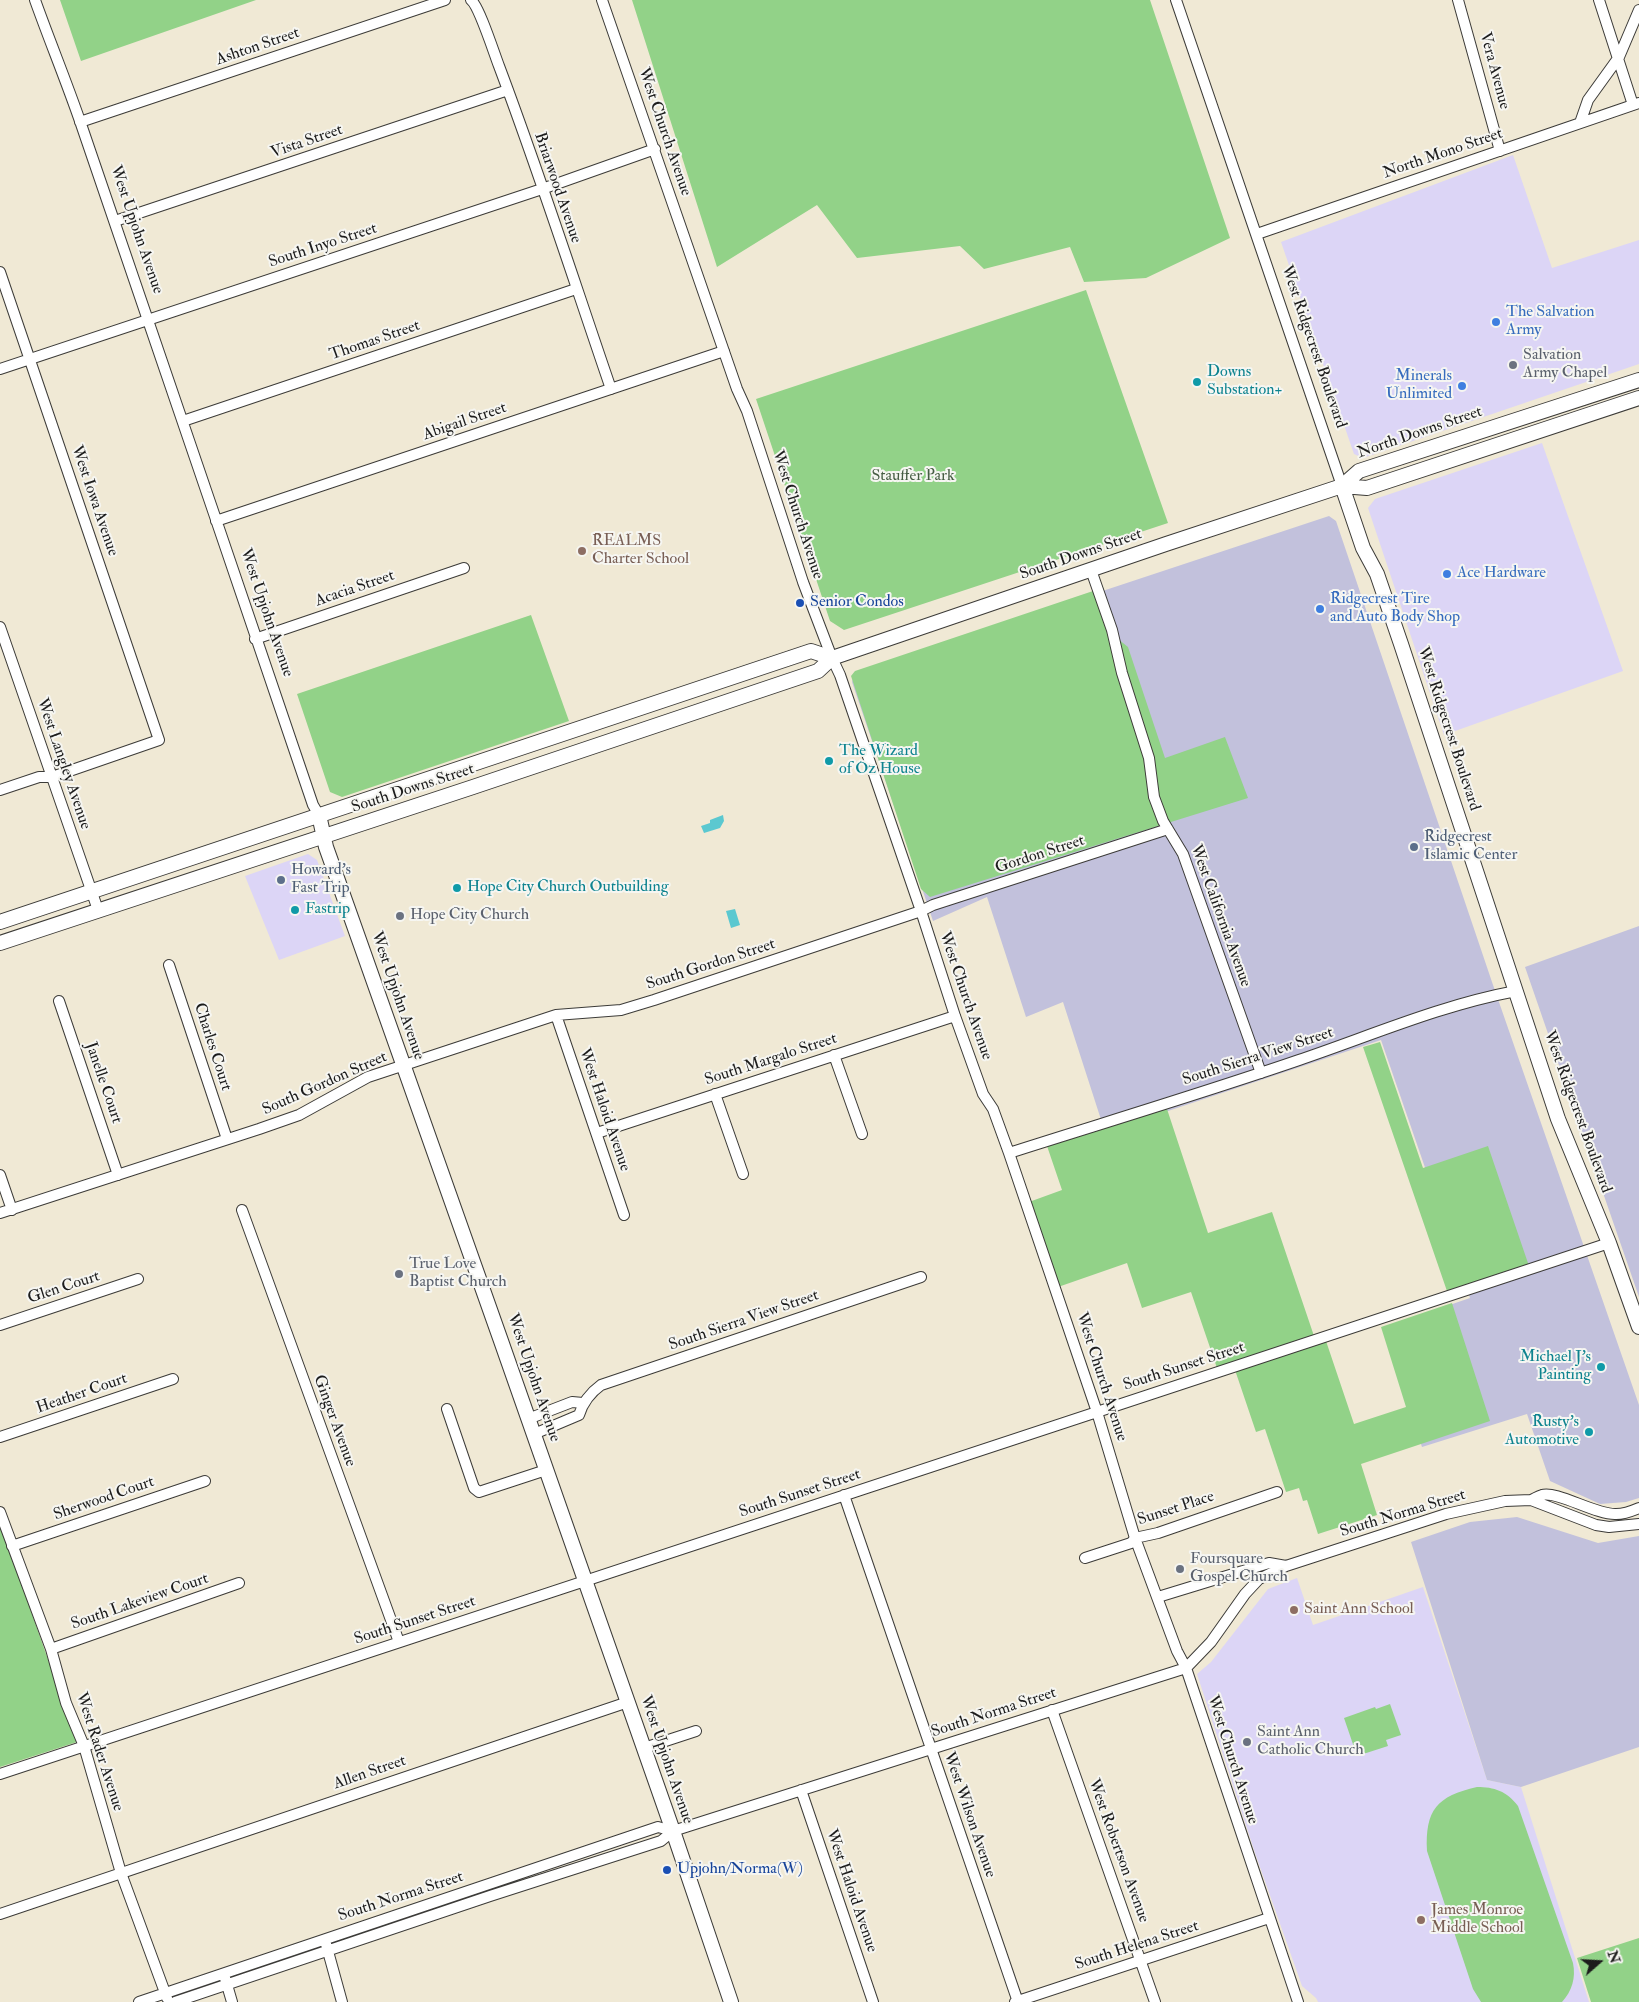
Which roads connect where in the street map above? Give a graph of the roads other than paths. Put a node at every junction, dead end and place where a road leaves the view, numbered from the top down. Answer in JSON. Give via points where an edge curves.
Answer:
{"nodes":[{"id":1,"x":35,"y":0,"type":"edge"},
{"id":2,"x":445,"y":0,"type":"edge"},
{"id":3,"x":470,"y":0,"type":"edge"},
{"id":4,"x":602,"y":0,"type":"edge"},
{"id":5,"x":1176,"y":0,"type":"edge"},
{"id":6,"x":1458,"y":0,"type":"edge"},
{"id":7,"x":1599,"y":0,"type":"edge"},
{"id":8,"x":1639,"y":10,"type":"edge"},
{"id":9,"x":1619,"y":57,"type":"junction"},
{"id":10,"x":508,"y":90,"type":"junction"},
{"id":11,"x":1636,"y":104,"type":"edge"},
{"id":12,"x":80,"y":122,"type":"junction"},
{"id":13,"x":1580,"y":123,"type":"junction"},
{"id":14,"x":655,"y":149,"type":"junction"},
{"id":15,"x":1500,"y":150,"type":"junction"},
{"id":16,"x":542,"y":189,"type":"junction"},
{"id":17,"x":114,"y":221,"type":"junction"},
{"id":18,"x":1257,"y":234,"type":"junction"},
{"id":19,"x":0,"y":272,"type":"edge"},
{"id":20,"x":576,"y":289,"type":"junction"},
{"id":21,"x":148,"y":320,"type":"junction"},
{"id":22,"x":724,"y":351,"type":"junction"},
{"id":23,"x":30,"y":359,"type":"junction"},
{"id":24,"x":0,"y":369,"type":"edge"},
{"id":25,"x":1639,"y":380,"type":"edge"},
{"id":26,"x":611,"y":389,"type":"junction"},
{"id":27,"x":1639,"y":398,"type":"edge"},
{"id":28,"x":183,"y":421,"type":"junction"},
{"id":29,"x":1342,"y":486,"type":"junction"},
{"id":30,"x":216,"y":521,"type":"junction"},
{"id":31,"x":464,"y":568,"type":"dead end"},
{"id":32,"x":1091,"y":570,"type":"junction"},
{"id":33,"x":0,"y":627,"type":"edge"},
{"id":34,"x":255,"y":639,"type":"junction"},
{"id":35,"x":832,"y":658,"type":"junction"},
{"id":36,"x":52,"y":777,"type":"junction"},
{"id":37,"x":0,"y":790,"type":"edge"},
{"id":38,"x":319,"y":815,"type":"junction"},
{"id":39,"x":1168,"y":830,"type":"junction"},
{"id":40,"x":324,"y":836,"type":"junction"},
{"id":41,"x":92,"y":892,"type":"junction"},
{"id":42,"x":98,"y":910,"type":"junction"},
{"id":43,"x":921,"y":911,"type":"junction"},
{"id":44,"x":0,"y":922,"type":"edge"},
{"id":45,"x":0,"y":943,"type":"edge"},
{"id":46,"x":168,"y":965,"type":"dead end"},
{"id":47,"x":1516,"y":991,"type":"junction"},
{"id":48,"x":59,"y":1001,"type":"dead end"},
{"id":49,"x":556,"y":1015,"type":"junction"},
{"id":50,"x":955,"y":1016,"type":"junction"},
{"id":51,"x":834,"y":1055,"type":"junction"},
{"id":52,"x":402,"y":1066,"type":"junction"},
{"id":53,"x":1261,"y":1073,"type":"junction"},
{"id":54,"x":715,"y":1094,"type":"junction"},
{"id":55,"x":597,"y":1133,"type":"junction"},
{"id":56,"x":862,"y":1134,"type":"dead end"},
{"id":57,"x":226,"y":1140,"type":"junction"},
{"id":58,"x":1009,"y":1153,"type":"junction"},
{"id":59,"x":743,"y":1174,"type":"dead end"},
{"id":60,"x":0,"y":1175,"type":"edge"},
{"id":61,"x":118,"y":1175,"type":"junction"},
{"id":62,"x":12,"y":1210,"type":"junction"},
{"id":63,"x":242,"y":1210,"type":"dead end"},
{"id":64,"x":0,"y":1214,"type":"edge"},
{"id":65,"x":624,"y":1214,"type":"dead end"},
{"id":66,"x":1608,"y":1243,"type":"junction"},
{"id":67,"x":921,"y":1277,"type":"dead end"},
{"id":68,"x":138,"y":1279,"type":"dead end"},
{"id":69,"x":0,"y":1325,"type":"edge"},
{"id":70,"x":1639,"y":1327,"type":"edge"},
{"id":71,"x":173,"y":1379,"type":"dead end"},
{"id":72,"x":583,"y":1403,"type":"junction"},
{"id":73,"x":447,"y":1409,"type":"dead end"},
{"id":74,"x":1097,"y":1412,"type":"junction"},
{"id":75,"x":528,"y":1419,"type":"junction"},
{"id":76,"x":534,"y":1434,"type":"junction"},
{"id":77,"x":0,"y":1437,"type":"edge"},
{"id":78,"x":546,"y":1470,"type":"junction"},
{"id":79,"x":205,"y":1481,"type":"dead end"},
{"id":80,"x":1277,"y":1492,"type":"dead end"},
{"id":81,"x":844,"y":1495,"type":"junction"},
{"id":82,"x":1531,"y":1500,"type":"junction"},
{"id":83,"x":1639,"y":1508,"type":"edge"},
{"id":84,"x":0,"y":1512,"type":"edge"},
{"id":85,"x":1639,"y":1524,"type":"edge"},
{"id":86,"x":1135,"y":1538,"type":"junction"},
{"id":87,"x":12,"y":1546,"type":"junction"},
{"id":88,"x":1086,"y":1558,"type":"dead end"},
{"id":89,"x":1286,"y":1566,"type":"junction"},
{"id":90,"x":585,"y":1580,"type":"junction"},
{"id":91,"x":239,"y":1583,"type":"dead end"},
{"id":92,"x":1158,"y":1597,"type":"junction"},
{"id":93,"x":399,"y":1642,"type":"junction"},
{"id":94,"x":51,"y":1649,"type":"junction"},
{"id":95,"x":1186,"y":1668,"type":"junction"},
{"id":96,"x":628,"y":1702,"type":"junction"},
{"id":97,"x":1052,"y":1710,"type":"junction"},
{"id":98,"x":696,"y":1731,"type":"dead end"},
{"id":99,"x":84,"y":1746,"type":"junction"},
{"id":100,"x":644,"y":1748,"type":"junction"},
{"id":101,"x":931,"y":1749,"type":"junction"},
{"id":102,"x":0,"y":1774,"type":"edge"},
{"id":103,"x":801,"y":1790,"type":"junction"},
{"id":104,"x":673,"y":1831,"type":"junction"},
{"id":105,"x":121,"y":1873,"type":"junction"},
{"id":106,"x":0,"y":1914,"type":"edge"},
{"id":107,"x":1269,"y":1918,"type":"junction"},
{"id":108,"x":325,"y":1938,"type":"junction"},
{"id":109,"x":327,"y":1951,"type":"junction"},
{"id":110,"x":1141,"y":1960,"type":"junction"},
{"id":111,"x":224,"y":1972,"type":"junction"},
{"id":112,"x":226,"y":1984,"type":"junction"},
{"id":113,"x":167,"y":1997,"type":"edge"},
{"id":114,"x":138,"y":2002,"type":"edge"},
{"id":115,"x":175,"y":2002,"type":"edge"},
{"id":116,"x":232,"y":2002,"type":"edge"},
{"id":117,"x":342,"y":2002,"type":"edge"},
{"id":118,"x":731,"y":2002,"type":"edge"},
{"id":119,"x":873,"y":2002,"type":"edge"},
{"id":120,"x":1017,"y":2002,"type":"edge"},
{"id":121,"x":1155,"y":2002,"type":"edge"},
{"id":122,"x":1298,"y":2002,"type":"edge"}],
"edges":[{"from":1,"to":12,"type":"street","name":"West Upjohn Avenue"},
{"from":2,"to":12,"type":"street","name":"Ashton Street"},
{"from":3,"to":10,"type":"street","name":"Briarwood Avenue","via":[[474,2]]},
{"from":4,"to":14,"type":"street","name":"West Church Avenue"},
{"from":5,"to":18,"type":"street","name":"West Ridgecrest Boulevard"},
{"from":6,"to":15,"type":"street","name":"Vera Avenue"},
{"from":7,"to":9,"type":"street"},
{"from":8,"to":9,"type":"street"},
{"from":9,"to":11,"type":"street"},
{"from":9,"to":13,"type":"street","via":[[1588,100]]},
{"from":10,"to":16,"type":"street","name":"Briarwood Avenue"},
{"from":10,"to":17,"type":"street","name":"Vista Street"},
{"from":11,"to":13,"type":"street","name":"North Mono Street"},
{"from":12,"to":17,"type":"street","name":"West Upjohn Avenue"},
{"from":13,"to":15,"type":"street","name":"North Mono Street"},
{"from":14,"to":16,"type":"street","name":"South Inyo Street"},
{"from":14,"to":22,"type":"street","name":"West Church Avenue"},
{"from":15,"to":18,"type":"street","name":"North Mono Street"},
{"from":16,"to":20,"type":"street","name":"Briarwood Avenue"},
{"from":16,"to":21,"type":"street","name":"South Inyo Street"},
{"from":17,"to":21,"type":"street","name":"West Upjohn Avenue"},
{"from":18,"to":29,"type":"street","name":"West Ridgecrest Boulevard"},
{"from":19,"to":23,"type":"street","name":"West Iowa Avenue"},
{"from":20,"to":26,"type":"street","name":"Briarwood Avenue"},
{"from":20,"to":28,"type":"street","name":"Thomas Street"},
{"from":21,"to":23,"type":"street","name":"South Inyo Street"},
{"from":21,"to":28,"type":"street","name":"West Upjohn Avenue"},
{"from":22,"to":26,"type":"street","name":"Abigail Street"},
{"from":22,"to":35,"type":"street","name":"West Church Avenue","via":[[748,411],[803,582]]},
{"from":23,"to":24,"type":"street","name":"South Inyo Street"},
{"from":23,"to":36,"type":"street","name":"West Iowa Avenue","via":[[159,740]]},
{"from":25,"to":29,"type":"main road","name":"North Downs Street","via":[[1358,471]]},
{"from":26,"to":30,"type":"street","name":"Abigail Street"},
{"from":27,"to":29,"type":"main road","name":"North Downs Street","via":[[1367,488]]},
{"from":28,"to":30,"type":"street","name":"West Upjohn Avenue"},
{"from":29,"to":32,"type":"main road","name":"South Downs Street"},
{"from":29,"to":47,"type":"main road","name":"West Ridgecrest Boulevard","via":[[1363,548],[1377,574]]},
{"from":30,"to":34,"type":"street","name":"West Upjohn Avenue"},
{"from":31,"to":34,"type":"street","name":"Acacia Street"},
{"from":32,"to":35,"type":"main road","name":"South Downs Street"},
{"from":32,"to":39,"type":"street","name":"West California Avenue","via":[[1149,758],[1154,797]]},
{"from":33,"to":36,"type":"street","name":"West Langley Avenue"},
{"from":34,"to":38,"type":"street","name":"West Upjohn Avenue"},
{"from":35,"to":38,"type":"main road","name":"South Downs Street","via":[[811,651]]},
{"from":35,"to":40,"type":"main road","name":"South Downs Street","via":[[818,671]]},
{"from":35,"to":43,"type":"street","name":"West Church Avenue"},
{"from":36,"to":37,"type":"street","via":[[39,777]]},
{"from":36,"to":41,"type":"street","name":"West Langley Avenue"},
{"from":38,"to":40,"type":"main road","name":"West Upjohn Avenue"},
{"from":38,"to":41,"type":"main road","name":"South Downs Street"},
{"from":39,"to":43,"type":"street","name":"Gordon Street"},
{"from":39,"to":53,"type":"street","name":"West California Avenue","via":[[1183,854]]},
{"from":40,"to":42,"type":"main road","name":"South Downs Street"},
{"from":40,"to":52,"type":"main road","name":"West Upjohn Avenue"},
{"from":41,"to":42,"type":"street","name":"West Langley Avenue"},
{"from":41,"to":44,"type":"main road","name":"South Downs Street"},
{"from":42,"to":45,"type":"main road","name":"South Downs Street"},
{"from":43,"to":49,"type":"street","name":"South Gordon Street","via":[[621,1010]]},
{"from":43,"to":50,"type":"street","name":"West Church Avenue"},
{"from":46,"to":57,"type":"street","name":"Charles Court"},
{"from":47,"to":53,"type":"street","name":"South Sierra View Street","via":[[1410,1021]]},
{"from":47,"to":66,"type":"main road","name":"West Ridgecrest Boulevard","via":[[1558,1119]]},
{"from":48,"to":61,"type":"street","name":"Janelle Court"},
{"from":49,"to":52,"type":"street","name":"South Gordon Street"},
{"from":49,"to":55,"type":"street","name":"West Haloid Avenue"},
{"from":50,"to":51,"type":"street","name":"South Margalo Street"},
{"from":50,"to":58,"type":"street","name":"West Church Avenue","via":[[983,1094],[993,1109]]},
{"from":51,"to":54,"type":"street","name":"South Margalo Street"},
{"from":51,"to":56,"type":"street"},
{"from":52,"to":57,"type":"street","name":"South Gordon Street","via":[[368,1077],[299,1114]]},
{"from":52,"to":75,"type":"main road","name":"West Upjohn Avenue"},
{"from":53,"to":58,"type":"street","name":"South Sierra View Street"},
{"from":54,"to":55,"type":"street","name":"South Margalo Street"},
{"from":54,"to":59,"type":"street"},
{"from":55,"to":65,"type":"street","name":"West Haloid Avenue"},
{"from":57,"to":61,"type":"street","name":"South Gordon Street"},
{"from":58,"to":74,"type":"street","name":"West Church Avenue"},
{"from":60,"to":62,"type":"street"},
{"from":61,"to":62,"type":"street","name":"South Gordon Street"},
{"from":62,"to":64,"type":"street","name":"South Gordon Street"},
{"from":63,"to":93,"type":"street","name":"Ginger Avenue"},
{"from":66,"to":70,"type":"main road","name":"West Ridgecrest Boulevard"},
{"from":66,"to":74,"type":"street","name":"South Sunset Street"},
{"from":67,"to":72,"type":"street","name":"South Sierra View Street","via":[[601,1385]]},
{"from":68,"to":69,"type":"street","name":"Glen Court"},
{"from":71,"to":77,"type":"street","name":"Heather Court"},
{"from":72,"to":75,"type":"street","via":[[572,1402]]},
{"from":72,"to":76,"type":"street","name":"South Sierra View Street","via":[[579,1415]]},
{"from":73,"to":78,"type":"street","via":[[474,1488],[479,1492]]},
{"from":74,"to":81,"type":"street","name":"South Sunset Street"},
{"from":74,"to":86,"type":"street","name":"West Church Avenue"},
{"from":75,"to":76,"type":"main road","name":"West Upjohn Avenue"},
{"from":76,"to":78,"type":"main road","name":"West Upjohn Avenue"},
{"from":78,"to":90,"type":"main road","name":"West Upjohn Avenue"},
{"from":79,"to":87,"type":"street","name":"Sherwood Court"},
{"from":80,"to":86,"type":"street","name":"Sunset Place"},
{"from":81,"to":90,"type":"street","name":"South Sunset Street"},
{"from":81,"to":101,"type":"street","name":"West Wilson Avenue"},
{"from":82,"to":83,"type":"street","name":"South Norma Street","via":[[1542,1494],[1554,1494],[1616,1514]]},
{"from":82,"to":85,"type":"street","name":"South Norma Street","via":[[1596,1525]]},
{"from":82,"to":89,"type":"street","name":"South Norma Street","via":[[1498,1502],[1446,1514]]},
{"from":84,"to":87,"type":"street","name":"West Rader Avenue"},
{"from":86,"to":88,"type":"street","name":"Sunset Place","via":[[1131,1543]]},
{"from":86,"to":92,"type":"street","name":"West Church Avenue"},
{"from":87,"to":94,"type":"street","name":"West Rader Avenue"},
{"from":89,"to":92,"type":"street","name":"South Norma Street","via":[[1269,1563]]},
{"from":89,"to":95,"type":"street","name":"South Norma Street","via":[[1259,1579],[1211,1642]]},
{"from":90,"to":93,"type":"street","name":"South Sunset Street"},
{"from":90,"to":96,"type":"main road","name":"West Upjohn Avenue"},
{"from":91,"to":94,"type":"street","name":"South Lakeview Court"},
{"from":92,"to":95,"type":"street","name":"West Church Avenue"},
{"from":93,"to":99,"type":"street","name":"South Sunset Street"},
{"from":94,"to":99,"type":"street","name":"West Rader Avenue","via":[[66,1703]]},
{"from":95,"to":97,"type":"street","name":"South Norma Street"},
{"from":95,"to":107,"type":"street","name":"West Church Avenue"},
{"from":96,"to":100,"type":"main road","name":"West Upjohn Avenue"},
{"from":96,"to":105,"type":"street","name":"Allen Street"},
{"from":97,"to":101,"type":"street","name":"South Norma Street"},
{"from":97,"to":110,"type":"street","name":"West Robertson Avenue"},
{"from":98,"to":100,"type":"street"},
{"from":99,"to":102,"type":"street","name":"South Sunset Street"},
{"from":99,"to":105,"type":"street","name":"West Rader Avenue"},
{"from":100,"to":104,"type":"main road","name":"West Upjohn Avenue"},
{"from":101,"to":103,"type":"street","name":"South Norma Street"},
{"from":101,"to":120,"type":"street","name":"West Wilson Avenue"},
{"from":103,"to":104,"type":"street","name":"South Norma Street"},
{"from":103,"to":119,"type":"street","name":"West Haloid Avenue"},
{"from":104,"to":108,"type":"street","name":"South Norma Street","via":[[658,1827]]},
{"from":104,"to":109,"type":"street","name":"South Norma Street","via":[[661,1841]]},
{"from":104,"to":118,"type":"main road","name":"West Upjohn Avenue"},
{"from":105,"to":106,"type":"street","name":"Allen Street"},
{"from":105,"to":113,"type":"street","name":"West Rader Avenue"},
{"from":107,"to":110,"type":"street","name":"South Helena Street"},
{"from":107,"to":122,"type":"street","name":"West Church Avenue"},
{"from":108,"to":109,"type":"street"},
{"from":108,"to":111,"type":"street","name":"South Norma Street"},
{"from":109,"to":112,"type":"street","name":"South Norma Street"},
{"from":109,"to":117,"type":"street"},
{"from":110,"to":120,"type":"street","name":"South Helena Street"},
{"from":110,"to":121,"type":"street","name":"West Robertson Avenue"},
{"from":111,"to":112,"type":"street"},
{"from":111,"to":113,"type":"street","name":"South Norma Street"},
{"from":112,"to":115,"type":"street","name":"South Norma Street"},
{"from":112,"to":116,"type":"street"},
{"from":113,"to":114,"type":"street","name":"South Norma Street"}]}
